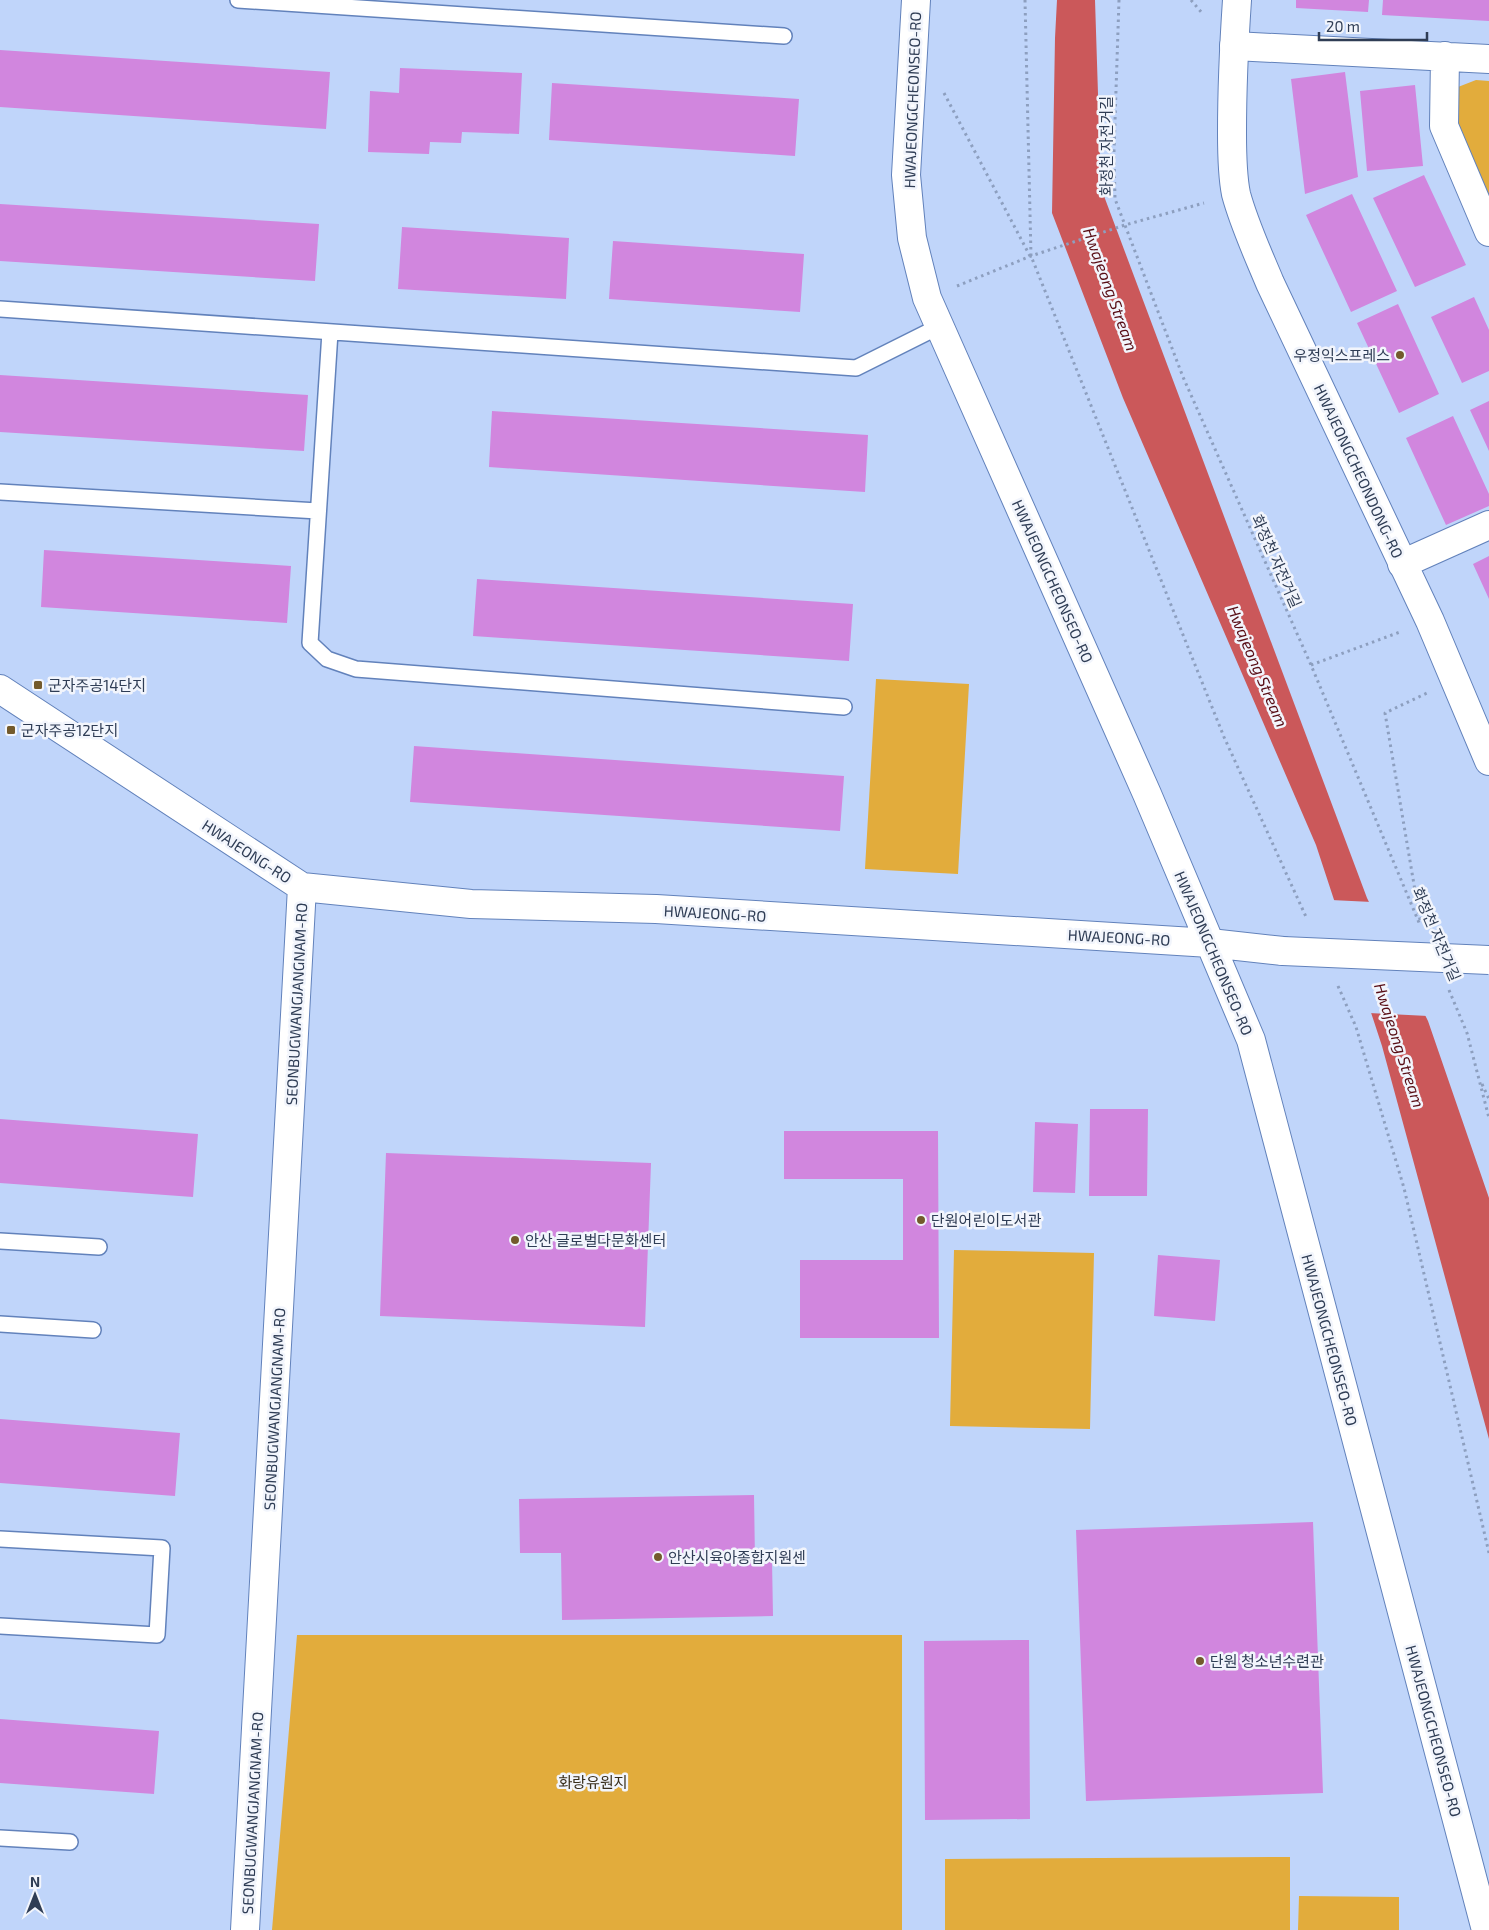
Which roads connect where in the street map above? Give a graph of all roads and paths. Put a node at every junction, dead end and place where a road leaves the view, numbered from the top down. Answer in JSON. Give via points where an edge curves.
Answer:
{"nodes":[{"id":1,"x":238,"y":0,"type":"edge"},
{"id":2,"x":916,"y":0,"type":"edge"},
{"id":3,"x":1025,"y":0,"type":"edge"},
{"id":4,"x":1119,"y":0,"type":"edge"},
{"id":5,"x":1237,"y":0,"type":"edge"},
{"id":6,"x":784,"y":36,"type":"dead end"},
{"id":7,"x":1234,"y":46,"type":"junction"},
{"id":8,"x":1446,"y":56,"type":"junction"},
{"id":9,"x":1489,"y":59,"type":"edge"},
{"id":10,"x":942,"y":89,"type":"dead end"},
{"id":11,"x":1236,"y":194,"type":"junction"},
{"id":12,"x":1125,"y":225,"type":"junction"},
{"id":13,"x":1489,"y":232,"type":"edge"},
{"id":14,"x":1031,"y":256,"type":"junction"},
{"id":15,"x":927,"y":298,"type":"junction"},
{"id":16,"x":0,"y":309,"type":"edge"},
{"id":17,"x":940,"y":326,"type":"junction"},
{"id":18,"x":330,"y":332,"type":"junction"},
{"id":19,"x":0,"y":492,"type":"edge"},
{"id":20,"x":318,"y":511,"type":"junction"},
{"id":21,"x":1489,"y":524,"type":"edge"},
{"id":22,"x":1402,"y":564,"type":"junction"},
{"id":23,"x":1430,"y":621,"type":"junction"},
{"id":24,"x":1312,"y":665,"type":"junction"},
{"id":25,"x":1456,"y":680,"type":"junction"},
{"id":26,"x":0,"y":689,"type":"edge"},
{"id":27,"x":844,"y":707,"type":"dead end"},
{"id":28,"x":1489,"y":761,"type":"edge"},
{"id":29,"x":302,"y":887,"type":"junction"},
{"id":30,"x":1311,"y":927,"type":"dead end"},
{"id":31,"x":1210,"y":943,"type":"junction"},
{"id":32,"x":1489,"y":960,"type":"edge"},
{"id":33,"x":1336,"y":981,"type":"dead end"},
{"id":34,"x":1448,"y":988,"type":"dead end"},
{"id":35,"x":1479,"y":1079,"type":"junction"},
{"id":36,"x":1489,"y":1099,"type":"edge"},
{"id":37,"x":1489,"y":1118,"type":"edge"},
{"id":38,"x":0,"y":1240,"type":"edge"},
{"id":39,"x":99,"y":1246,"type":"dead end"},
{"id":40,"x":0,"y":1324,"type":"edge"},
{"id":41,"x":94,"y":1330,"type":"dead end"},
{"id":42,"x":0,"y":1539,"type":"edge"},
{"id":43,"x":1489,"y":1554,"type":"edge"},
{"id":44,"x":0,"y":1626,"type":"edge"},
{"id":45,"x":0,"y":1838,"type":"edge"},
{"id":46,"x":70,"y":1842,"type":"dead end"},
{"id":47,"x":245,"y":1930,"type":"edge"},
{"id":48,"x":1486,"y":1930,"type":"edge"}],
"edges":[{"from":1,"to":6,"type":"lane"},
{"from":2,"to":15,"type":"street","name":"HWAJEONGCHEONSEO-RO","via":[[906,175],[912,238]]},
{"from":3,"to":14,"type":"path"},
{"from":4,"to":12,"type":"path","name":"화정천 자전거길","via":[[1115,199]]},
{"from":5,"to":7,"type":"street","name":"HWAJEONGCHEONDONG-RO"},
{"from":7,"to":8,"type":"street"},
{"from":7,"to":11,"type":"street","name":"HWAJEONGCHEONDONG-RO","via":[[1232,169]]},
{"from":8,"to":9,"type":"street"},
{"from":8,"to":13,"type":"street","via":[[1444,126]]},
{"from":10,"to":14,"type":"path"},
{"from":11,"to":12,"type":"path"},
{"from":11,"to":22,"type":"street","name":"HWAJEONGCHEONDONG-RO","via":[[1270,282]]},
{"from":12,"to":14,"type":"path"},
{"from":12,"to":24,"type":"path","name":"화정천 자전거길","via":[[1183,377]]},
{"from":14,"to":15,"type":"path"},
{"from":14,"to":30,"type":"path","via":[[1224,737]]},
{"from":15,"to":17,"type":"street","name":"HWAJEONGCHEONSEO-RO"},
{"from":16,"to":18,"type":"lane"},
{"from":17,"to":18,"type":"lane","via":[[856,368]]},
{"from":17,"to":31,"type":"street","name":"HWAJEONGCHEONSEO-RO"},
{"from":18,"to":20,"type":"lane"},
{"from":19,"to":20,"type":"lane"},
{"from":20,"to":27,"type":"lane","via":[[310,643],[327,659],[356,669]]},
{"from":21,"to":22,"type":"street"},
{"from":22,"to":23,"type":"street","name":"HWAJEONGCHEONDONG-RO"},
{"from":23,"to":24,"type":"path"},
{"from":23,"to":25,"type":"street","name":"HWAJEONGCHEONDONG-RO"},
{"from":24,"to":25,"type":"path","name":"화정천 자전거길","via":[[1421,925],[1385,713]]},
{"from":25,"to":28,"type":"street","name":"HWAJEONGCHEONDONG-RO"},
{"from":26,"to":29,"type":"street","name":"HWAJEONG-RO"},
{"from":29,"to":31,"type":"street","name":"HWAJEONG-RO","via":[[471,904],[656,909]]},
{"from":29,"to":47,"type":"street","name":"SEONBUGWANGJANGNAM-RO"},
{"from":31,"to":32,"type":"street","name":"HWAJEONG-RO","bridge":true,"via":[[1283,951]]},
{"from":31,"to":48,"type":"street","name":"HWAJEONGCHEONSEO-RO","via":[[1251,1040]]},
{"from":33,"to":43,"type":"path","via":[[1356,1027],[1404,1188]]},
{"from":34,"to":35,"type":"path","name":"화정천 자전거길","via":[[1467,1033]]},
{"from":35,"to":36,"type":"path"},
{"from":35,"to":37,"type":"path","name":"화정천 자전거길"},
{"from":38,"to":39,"type":"lane"},
{"from":40,"to":41,"type":"lane"},
{"from":42,"to":44,"type":"lane","via":[[162,1548],[157,1635]]},
{"from":45,"to":46,"type":"lane"}]}
